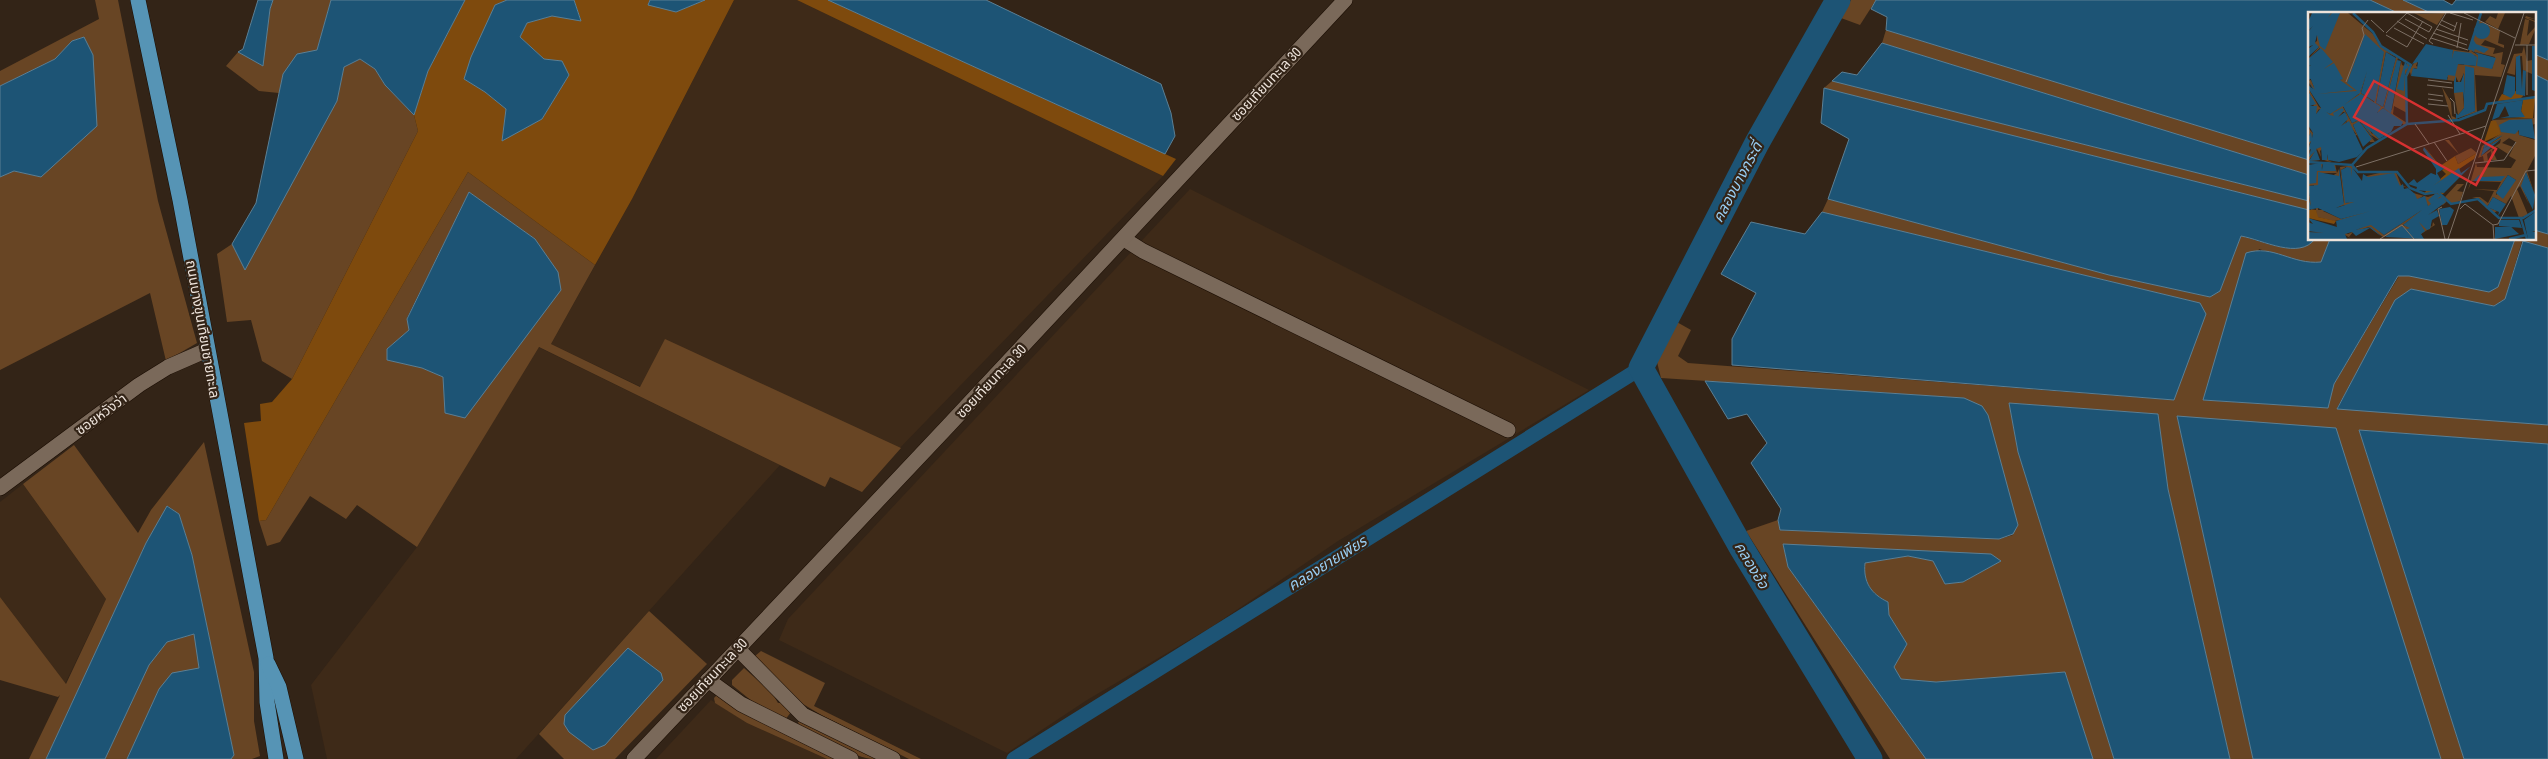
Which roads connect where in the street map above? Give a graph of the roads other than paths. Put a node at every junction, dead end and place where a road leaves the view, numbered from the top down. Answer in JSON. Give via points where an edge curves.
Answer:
{"nodes":[{"id":1,"x":138,"y":0,"type":"edge"},
{"id":2,"x":1345,"y":0,"type":"edge"},
{"id":3,"x":1124,"y":239,"type":"junction"},
{"id":4,"x":207,"y":350,"type":"junction"},
{"id":5,"x":1508,"y":430,"type":"dead end"},
{"id":6,"x":0,"y":488,"type":"edge"},
{"id":7,"x":738,"y":649,"type":"junction"},
{"id":8,"x":266,"y":658,"type":"junction"},
{"id":9,"x":708,"y":680,"type":"junction"},
{"id":10,"x":794,"y":706,"type":"junction"},
{"id":11,"x":786,"y":727,"type":"junction"},
{"id":12,"x":888,"y":758,"type":"edge"},
{"id":13,"x":276,"y":759,"type":"edge"},
{"id":14,"x":296,"y":759,"type":"edge"},
{"id":15,"x":634,"y":759,"type":"edge"},
{"id":16,"x":850,"y":759,"type":"edge"}],
"edges":[{"from":1,"to":4,"type":"main road","name":"ถนนบางขุนเทียนชายทะเล","via":[[180,200]]},
{"from":2,"to":3,"type":"street","name":"ซอยเทียนทะเล 30"},
{"from":3,"to":5,"type":"street","via":[[1142,251]]},
{"from":3,"to":7,"type":"street","name":"ซอยเทียนทะเล 30"},
{"from":4,"to":6,"type":"street","name":"ซอยหวังว่า","via":[[168,366],[139,385]]},
{"from":4,"to":8,"type":"main road","name":"ถนนบางขุนเทียนชายทะเล"},
{"from":7,"to":9,"type":"street","name":"ซอยเทียนทะเล 30"},
{"from":7,"to":10,"type":"street"},
{"from":8,"to":13,"type":"main road","name":"ถนนบางขุนเทียนชายทะเล","via":[[266,702]]},
{"from":8,"to":14,"type":"main road","name":"ถนนบางขุนเทียนชายทะเล","via":[[278,687]]},
{"from":9,"to":11,"type":"street","via":[[741,704]]},
{"from":9,"to":15,"type":"street","name":"ซอยเทียนทะเล 30"},
{"from":10,"to":11,"type":"street","via":[[797,715],[794,722]]},
{"from":10,"to":12,"type":"street","via":[[803,715]]},
{"from":11,"to":16,"type":"street"}]}
